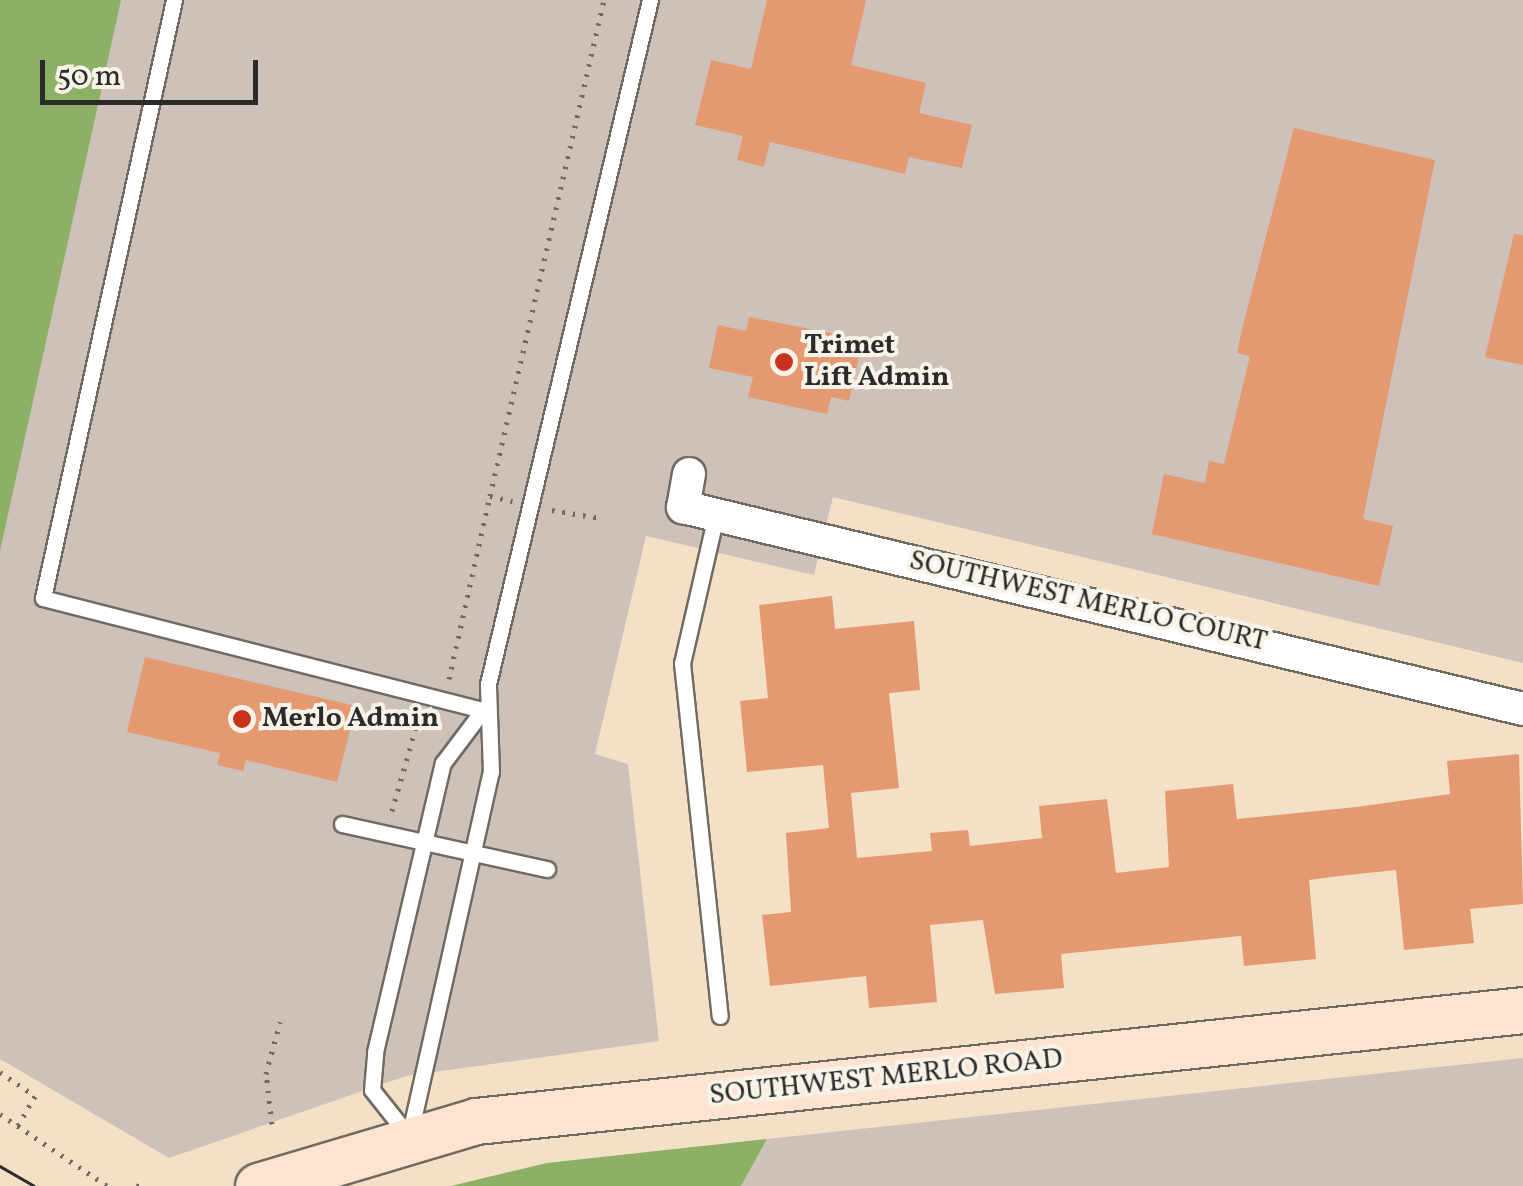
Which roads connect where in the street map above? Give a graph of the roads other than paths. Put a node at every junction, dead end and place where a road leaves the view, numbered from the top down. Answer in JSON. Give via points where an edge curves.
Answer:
{"nodes":[{"id":1,"x":174,"y":0,"type":"edge"},
{"id":2,"x":650,"y":0,"type":"edge"},
{"id":3,"x":689,"y":474,"type":"dead end"},
{"id":4,"x":716,"y":515,"type":"junction"},
{"id":5,"x":483,"y":710,"type":"junction"},
{"id":6,"x":1523,"y":710,"type":"edge"},
{"id":7,"x":342,"y":824,"type":"dead end"},
{"id":8,"x":422,"y":842,"type":"junction"},
{"id":9,"x":472,"y":854,"type":"junction"},
{"id":10,"x":546,"y":870,"type":"dead end"},
{"id":11,"x":1523,"y":1010,"type":"edge"},
{"id":12,"x":720,"y":1016,"type":"dead end"},
{"id":13,"x":409,"y":1137,"type":"junction"},
{"id":14,"x":258,"y":1186,"type":"edge"}],
"edges":[{"from":1,"to":5,"type":"lane","via":[[43,598]]},
{"from":2,"to":5,"type":"lane"},
{"from":3,"to":4,"type":"street","name":"SOUTHWEST MERLO COURT","via":[[683,507]]},
{"from":4,"to":6,"type":"street","name":"SOUTHWEST MERLO COURT"},
{"from":4,"to":12,"type":"lane","via":[[682,663]]},
{"from":5,"to":8,"type":"lane","via":[[443,764]]},
{"from":5,"to":9,"type":"lane","via":[[490,772]]},
{"from":7,"to":8,"type":"lane"},
{"from":8,"to":9,"type":"lane"},
{"from":8,"to":13,"type":"lane","via":[[372,1090]]},
{"from":9,"to":10,"type":"lane"},
{"from":9,"to":13,"type":"lane"},
{"from":11,"to":13,"type":"street","name":"SOUTHWEST MERLO ROAD","via":[[476,1121]]},
{"from":13,"to":14,"type":"street","name":"SOUTHWEST MERLO ROAD"}]}
